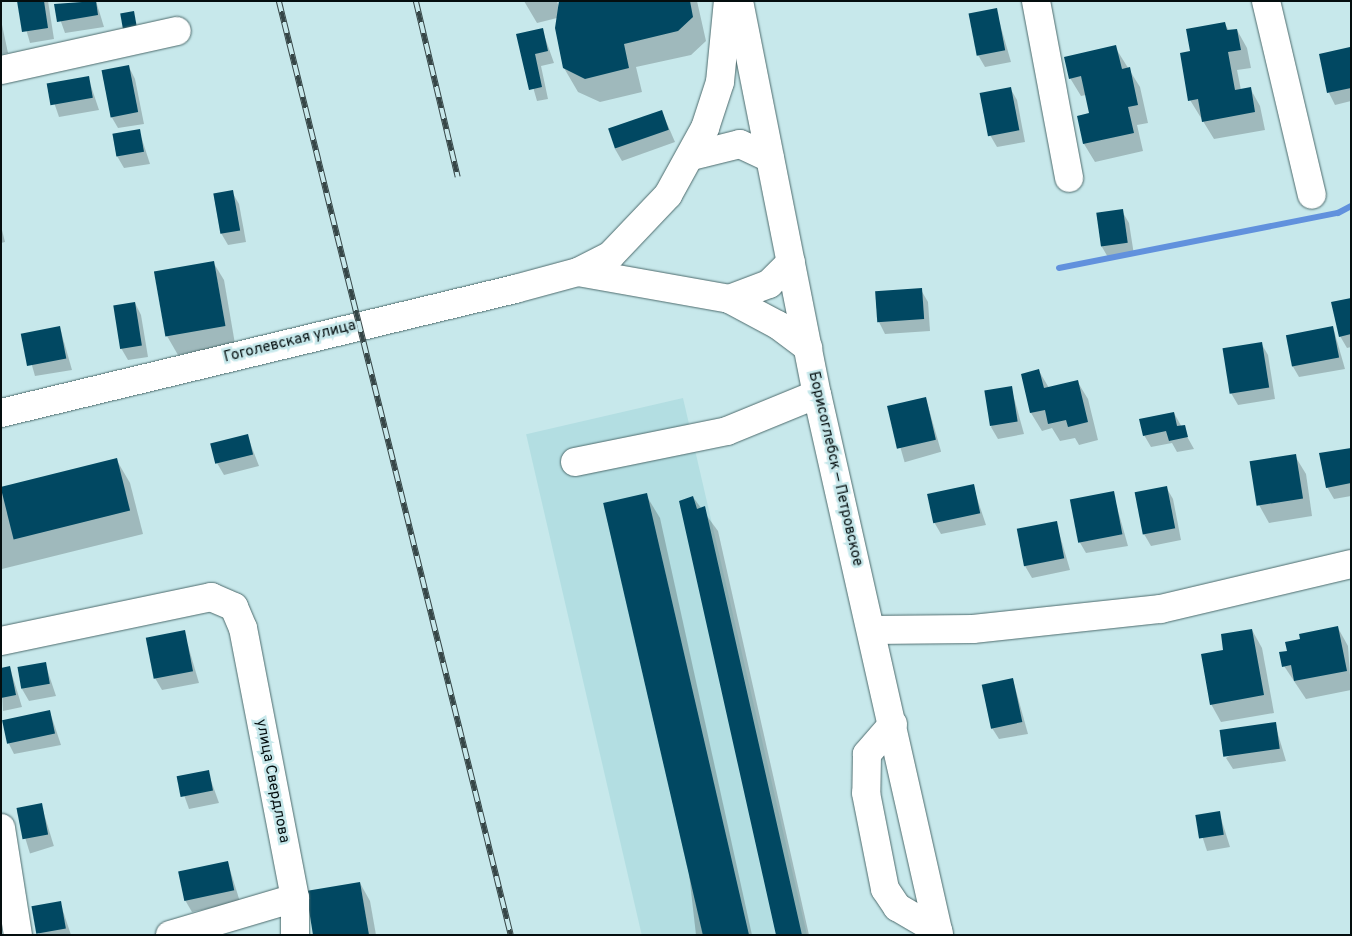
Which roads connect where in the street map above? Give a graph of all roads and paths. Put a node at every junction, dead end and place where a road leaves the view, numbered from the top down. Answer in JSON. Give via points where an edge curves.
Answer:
{"nodes":[{"id":1,"x":728,"y":1,"type":"edge"},
{"id":2,"x":739,"y":1,"type":"edge"},
{"id":3,"x":1036,"y":1,"type":"edge"},
{"id":4,"x":1266,"y":1,"type":"edge"},
{"id":5,"x":177,"y":30,"type":"dead end"},
{"id":6,"x":1,"y":70,"type":"edge"},
{"id":7,"x":692,"y":156,"type":"junction"},
{"id":8,"x":770,"y":158,"type":"junction"},
{"id":9,"x":1069,"y":178,"type":"dead end"},
{"id":10,"x":1312,"y":195,"type":"dead end"},
{"id":11,"x":791,"y":262,"type":"junction"},
{"id":12,"x":578,"y":272,"type":"junction"},
{"id":13,"x":729,"y":299,"type":"junction"},
{"id":14,"x":808,"y":348,"type":"junction"},
{"id":15,"x":817,"y":394,"type":"junction"},
{"id":16,"x":1,"y":414,"type":"edge"},
{"id":17,"x":575,"y":462,"type":"dead end"},
{"id":18,"x":1351,"y":564,"type":"edge"},
{"id":19,"x":872,"y":630,"type":"junction"},
{"id":20,"x":1,"y":641,"type":"edge"},
{"id":21,"x":893,"y":724,"type":"junction"},
{"id":22,"x":1,"y":828,"type":"edge"},
{"id":23,"x":295,"y":898,"type":"junction"},
{"id":24,"x":939,"y":933,"type":"edge"},
{"id":25,"x":18,"y":935,"type":"edge"},
{"id":26,"x":170,"y":935,"type":"edge"},
{"id":27,"x":295,"y":935,"type":"edge"}],
"edges":[{"from":1,"to":7,"type":"street","via":[[720,82]]},
{"from":2,"to":8,"type":"street","name":"Борисоглебск — Петровское"},
{"from":3,"to":9,"type":"street"},
{"from":4,"to":10,"type":"street"},
{"from":5,"to":6,"type":"street"},
{"from":7,"to":8,"type":"street","via":[[740,144]]},
{"from":7,"to":12,"type":"street","via":[[668,195],[633,237]]},
{"from":8,"to":11,"type":"street","name":"Борисоглебск — Петровское"},
{"from":11,"to":13,"type":"street","via":[[769,284]]},
{"from":11,"to":14,"type":"street","name":"Борисоглебск — Петровское"},
{"from":12,"to":13,"type":"street"},
{"from":12,"to":16,"type":"street","name":"Гоголевская улица"},
{"from":13,"to":14,"type":"street","via":[[778,325]]},
{"from":14,"to":15,"type":"street","name":"Борисоглебск — Петровское"},
{"from":15,"to":17,"type":"street","via":[[727,431]]},
{"from":15,"to":19,"type":"street","name":"Борисоглебск — Петровское"},
{"from":18,"to":19,"type":"street","via":[[1161,609],[973,629]]},
{"from":19,"to":21,"type":"street","name":"Борисоглебск — Петровское"},
{"from":20,"to":23,"type":"street","name":"улица Свердлова","via":[[211,597],[234,607],[243,628]]},
{"from":21,"to":24,"type":"street","name":"Борисоглебск — Петровское"},
{"from":21,"to":24,"type":"street","via":[[867,754],[866,793],[885,889],[897,908]]},
{"from":22,"to":25,"type":"street"},
{"from":23,"to":26,"type":"street"},
{"from":23,"to":27,"type":"street","name":"улица Свердлова"}]}
